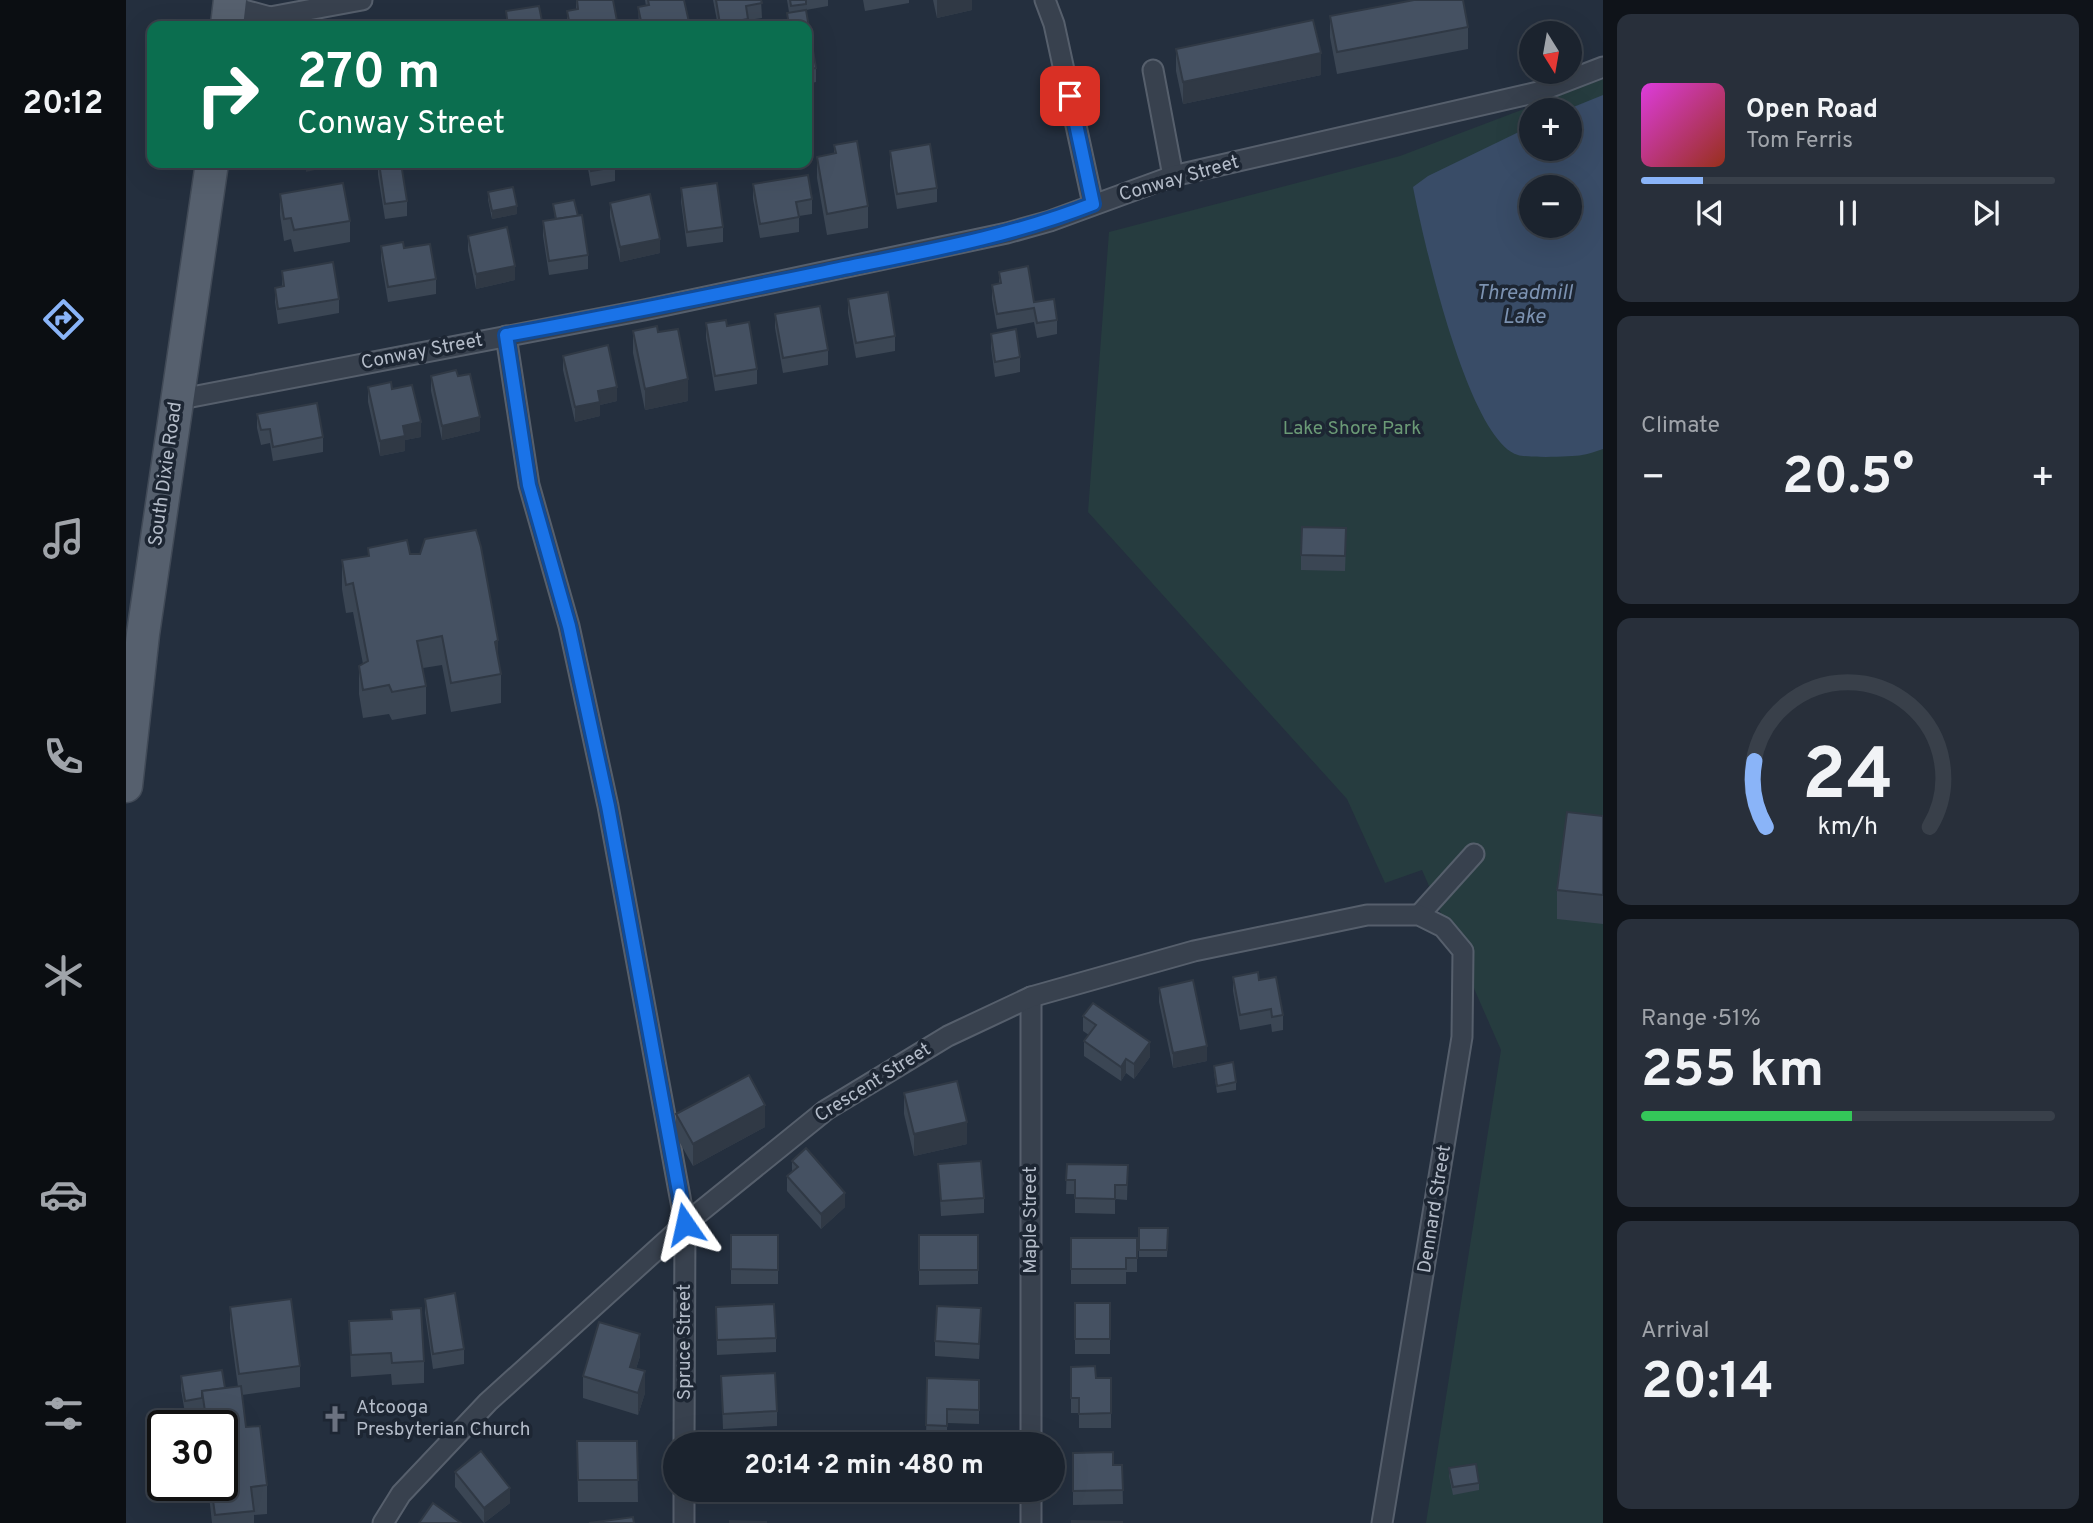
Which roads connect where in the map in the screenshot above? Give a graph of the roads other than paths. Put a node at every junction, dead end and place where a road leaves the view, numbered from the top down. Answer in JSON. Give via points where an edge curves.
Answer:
{"nodes":[{"id":1,"x":362,"y":0,"type":"edge"},
{"id":2,"x":1045,"y":0,"type":"edge"},
{"id":3,"x":228,"y":11,"type":"edge"},
{"id":4,"x":1603,"y":67,"type":"edge"},
{"id":5,"x":1153,"y":70,"type":"dead end"},
{"id":6,"x":211,"y":168,"type":"edge"},
{"id":7,"x":1173,"y":176,"type":"junction"},
{"id":8,"x":1093,"y":204,"type":"junction"},
{"id":9,"x":506,"y":335,"type":"junction"},
{"id":10,"x":176,"y":400,"type":"junction"},
{"id":11,"x":126,"y":786,"type":"edge"},
{"id":12,"x":1474,"y":854,"type":"dead end"},
{"id":13,"x":1419,"y":915,"type":"junction"},
{"id":14,"x":1031,"y":997,"type":"junction"},
{"id":15,"x":685,"y":1224,"type":"junction"},
{"id":16,"x":684,"y":1432,"type":"edge"},
{"id":17,"x":1031,"y":1432,"type":"edge"},
{"id":18,"x":684,"y":1502,"type":"edge"},
{"id":19,"x":1031,"y":1502,"type":"edge"},
{"id":20,"x":383,"y":1523,"type":"edge"},
{"id":21,"x":684,"y":1523,"type":"edge"},
{"id":22,"x":1031,"y":1523,"type":"edge"},
{"id":23,"x":1382,"y":1523,"type":"edge"}],
"edges":[{"from":1,"to":3,"type":"street","via":[[270,17]]},
{"from":2,"to":8,"type":"street"},
{"from":4,"to":7,"type":"street","name":"Conway Street","via":[[1538,92]]},
{"from":5,"to":7,"type":"street"},
{"from":6,"to":10,"type":"main road","name":"South Dixie Road"},
{"from":7,"to":8,"type":"street","name":"Conway Street"},
{"from":8,"to":9,"type":"street","name":"Conway Street","via":[[1050,221],[948,247]]},
{"from":9,"to":10,"type":"street","name":"Conway Street"},
{"from":9,"to":15,"type":"street","name":"Spruce Street","via":[[529,485],[569,626],[608,806]]},
{"from":10,"to":11,"type":"main road","name":"South Dixie Road","via":[[142,634]]},
{"from":12,"to":13,"type":"street"},
{"from":13,"to":14,"type":"street","name":"Crescent Street","via":[[1367,915],[1194,951]]},
{"from":13,"to":23,"type":"street","name":"Dennard Street","via":[[1443,927],[1463,951],[1462,1037]]},
{"from":14,"to":15,"type":"street","name":"Crescent Street","via":[[948,1036],[826,1110]]},
{"from":14,"to":17,"type":"street","name":"Maple Street"},
{"from":15,"to":16,"type":"street","name":"Spruce Street"},
{"from":15,"to":20,"type":"street","name":"Crescent Street","via":[[488,1402],[401,1494]]},
{"from":18,"to":21,"type":"street"},
{"from":19,"to":22,"type":"street"}]}
